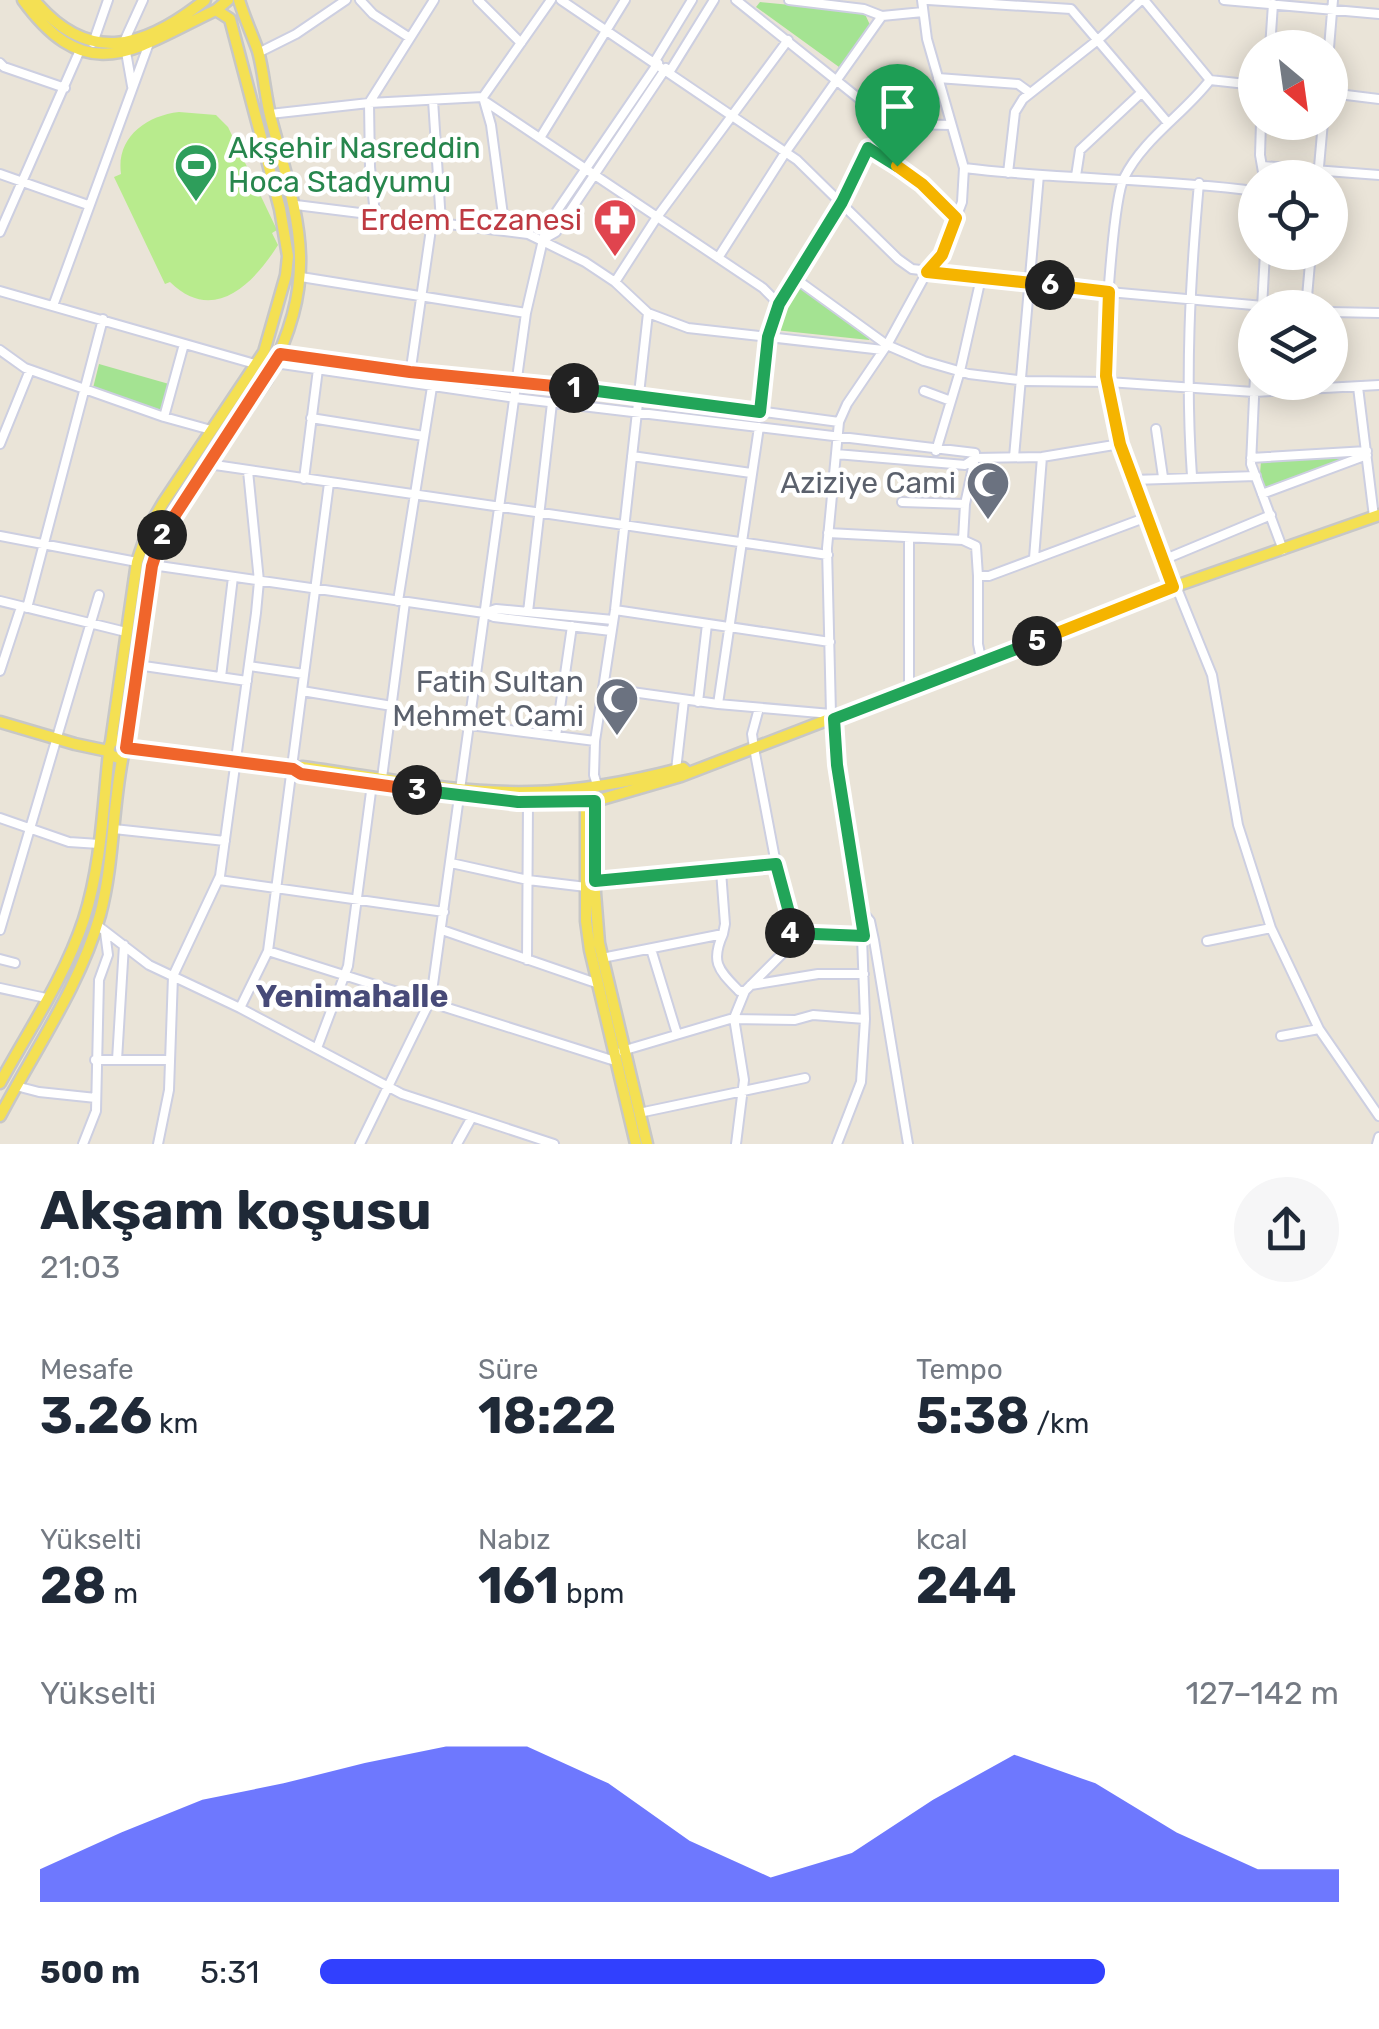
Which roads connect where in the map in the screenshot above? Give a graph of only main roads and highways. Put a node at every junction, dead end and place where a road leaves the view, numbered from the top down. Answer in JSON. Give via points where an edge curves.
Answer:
{"nodes":[{"id":1,"x":23,"y":0,"type":"edge"},
{"id":2,"x":34,"y":0,"type":"edge"},
{"id":3,"x":205,"y":0,"type":"edge"},
{"id":4,"x":239,"y":0,"type":"edge"},
{"id":5,"x":223,"y":8,"type":"edge"},
{"id":6,"x":125,"y":48,"type":"junction"},
{"id":7,"x":270,"y":114,"type":"junction"},
{"id":8,"x":258,"y":117,"type":"junction"},
{"id":9,"x":296,"y":205,"type":"junction"},
{"id":10,"x":280,"y":209,"type":"junction"},
{"id":11,"x":278,"y":359,"type":"junction"},
{"id":12,"x":258,"y":360,"type":"junction"},
{"id":13,"x":1376,"y":516,"type":"edge"},
{"id":14,"x":137,"y":562,"type":"junction"},
{"id":15,"x":152,"y":566,"type":"junction"},
{"id":16,"x":0,"y":722,"type":"edge"},
{"id":17,"x":109,"y":748,"type":"junction"},
{"id":18,"x":125,"y":749,"type":"junction"},
{"id":19,"x":681,"y":771,"type":"junction"},
{"id":20,"x":592,"y":782,"type":"junction"},
{"id":21,"x":461,"y":792,"type":"junction"},
{"id":22,"x":590,"y":801,"type":"junction"},
{"id":23,"x":590,"y":884,"type":"junction"},
{"id":24,"x":84,"y":918,"type":"junction"},
{"id":25,"x":101,"y":929,"type":"junction"},
{"id":26,"x":1,"y":1081,"type":"edge"},
{"id":27,"x":16,"y":1086,"type":"junction"},
{"id":28,"x":0,"y":1116,"type":"edge"},
{"id":29,"x":636,"y":1144,"type":"edge"},
{"id":30,"x":647,"y":1144,"type":"edge"}],
"edges":[{"from":1,"to":6,"type":"main road","via":[[48,30],[80,50]]},
{"from":2,"to":6,"type":"main road","via":[[58,24],[93,43]]},
{"from":3,"to":6,"type":"main road"},
{"from":4,"to":7,"type":"main road"},
{"from":5,"to":6,"type":"main road","via":[[148,46]]},
{"from":5,"to":8,"type":"main road"},
{"from":7,"to":8,"type":"main road"},
{"from":7,"to":9,"type":"main road"},
{"from":8,"to":10,"type":"main road"},
{"from":9,"to":10,"type":"main road"},
{"from":9,"to":11,"type":"main road","via":[[301,277]]},
{"from":10,"to":12,"type":"main road","via":[[286,275]]},
{"from":11,"to":12,"type":"main road"},
{"from":11,"to":15,"type":"main road","via":[[165,530]]},
{"from":12,"to":14,"type":"main road","via":[[155,516]]},
{"from":13,"to":19,"type":"main road"},
{"from":14,"to":15,"type":"main road"},
{"from":14,"to":17,"type":"main road"},
{"from":15,"to":18,"type":"main road"},
{"from":16,"to":17,"type":"main road"},
{"from":17,"to":18,"type":"main road","via":[[114,757]]},
{"from":17,"to":24,"type":"main road"},
{"from":18,"to":21,"type":"main road"},
{"from":18,"to":25,"type":"main road"},
{"from":19,"to":20,"type":"main road"},
{"from":19,"to":22,"type":"main road"},
{"from":20,"to":21,"type":"main road"},
{"from":20,"to":22,"type":"main road"},
{"from":21,"to":22,"type":"main road","via":[[528,802]]},
{"from":22,"to":23,"type":"main road"},
{"from":23,"to":29,"type":"main road","via":[[586,921],[596,983]]},
{"from":23,"to":30,"type":"main road"},
{"from":24,"to":25,"type":"main road"},
{"from":24,"to":26,"type":"main road"},
{"from":25,"to":27,"type":"main road"},
{"from":26,"to":27,"type":"main road"},
{"from":27,"to":28,"type":"main road"}]}
